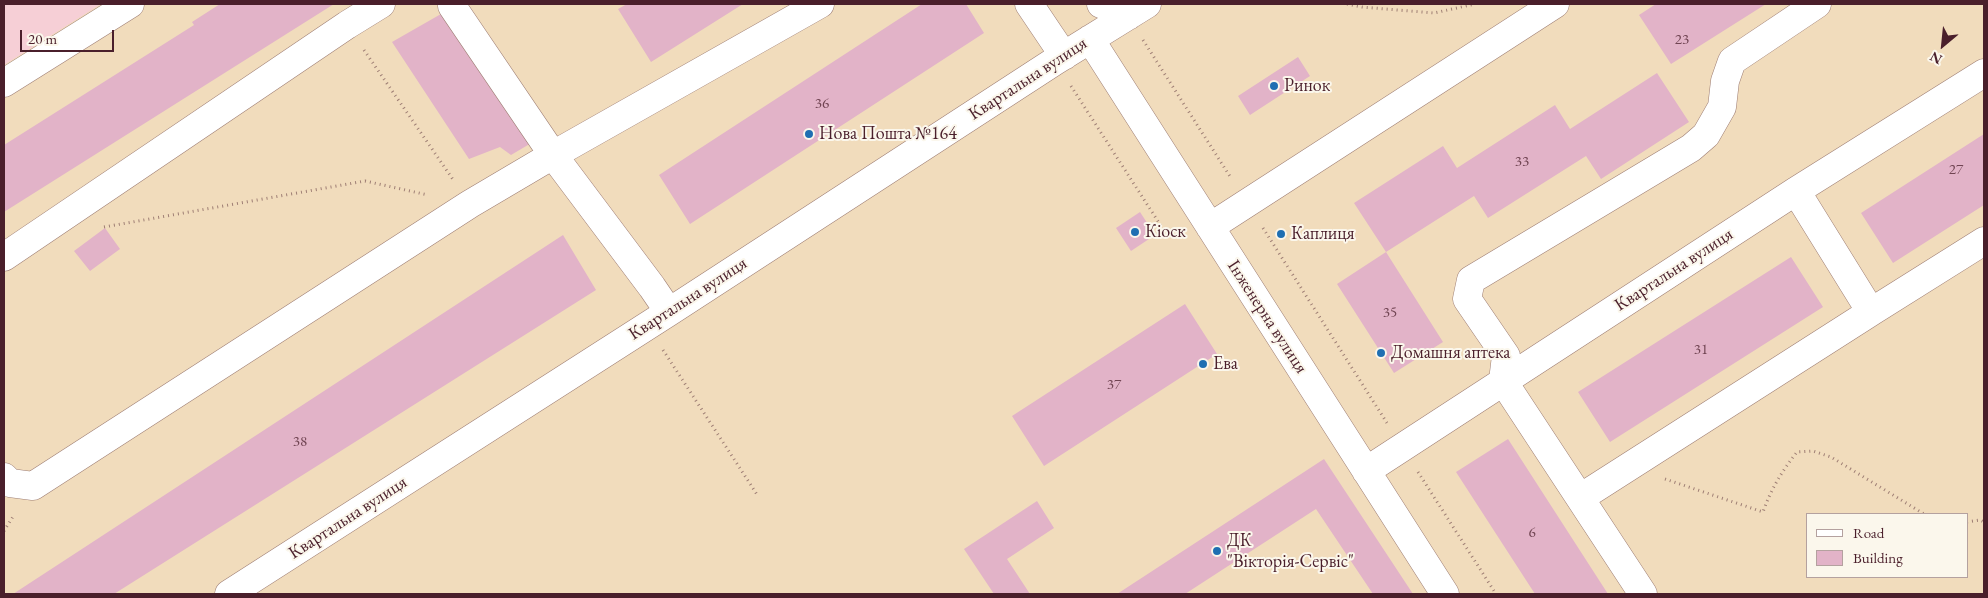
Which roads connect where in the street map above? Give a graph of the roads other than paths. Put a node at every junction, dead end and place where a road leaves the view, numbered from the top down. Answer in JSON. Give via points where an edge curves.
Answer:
{"nodes":[{"id":1,"x":130,"y":4,"type":"edge"},
{"id":2,"x":381,"y":4,"type":"edge"},
{"id":3,"x":820,"y":4,"type":"edge"},
{"id":4,"x":1029,"y":4,"type":"edge"},
{"id":5,"x":1052,"y":4,"type":"edge"},
{"id":6,"x":1101,"y":4,"type":"edge"},
{"id":7,"x":1555,"y":4,"type":"edge"},
{"id":8,"x":1817,"y":4,"type":"edge"},
{"id":9,"x":452,"y":6,"type":"dead end"},
{"id":10,"x":1138,"y":10,"type":"edge"},
{"id":11,"x":1072,"y":51,"type":"junction"},
{"id":12,"x":1984,"y":74,"type":"edge"},
{"id":13,"x":4,"y":83,"type":"edge"},
{"id":14,"x":553,"y":155,"type":"junction"},
{"id":15,"x":1796,"y":191,"type":"junction"},
{"id":16,"x":1210,"y":227,"type":"junction"},
{"id":17,"x":1984,"y":241,"type":"edge"},
{"id":18,"x":4,"y":257,"type":"edge"},
{"id":19,"x":1871,"y":312,"type":"junction"},
{"id":20,"x":658,"y":319,"type":"junction"},
{"id":21,"x":1503,"y":381,"type":"junction"},
{"id":22,"x":1366,"y":470,"type":"junction"},
{"id":23,"x":4,"y":477,"type":"edge"},
{"id":24,"x":1580,"y":498,"type":"junction"},
{"id":25,"x":229,"y":594,"type":"edge"},
{"id":26,"x":1445,"y":594,"type":"edge"},
{"id":27,"x":1643,"y":594,"type":"edge"}],
"edges":[{"from":1,"to":13,"type":"street"},
{"from":2,"to":18,"type":"street"},
{"from":3,"to":14,"type":"street"},
{"from":4,"to":11,"type":"street","name":"Інженерна вулиця"},
{"from":5,"to":11,"type":"street","name":"Інженерна вулиця"},
{"from":6,"to":10,"type":"street"},
{"from":7,"to":16,"type":"street"},
{"from":8,"to":21,"type":"street","via":[[1732,61],[1725,81],[1722,108],[1706,135],[1690,148],[1470,280],[1467,300],[1506,356]]},
{"from":9,"to":14,"type":"street"},
{"from":10,"to":11,"type":"street","name":"Квартальна вулиця"},
{"from":11,"to":16,"type":"street","name":"Інженерна вулиця"},
{"from":11,"to":20,"type":"street","name":"Квартальна вулиця"},
{"from":12,"to":15,"type":"street","name":"Квартальна вулиця"},
{"from":14,"to":20,"type":"street","via":[[652,287]]},
{"from":14,"to":23,"type":"street","via":[[470,204],[33,486],[10,483]]},
{"from":15,"to":19,"type":"street"},
{"from":15,"to":21,"type":"street","name":"Квартальна вулиця"},
{"from":16,"to":22,"type":"street","name":"Інженерна вулиця"},
{"from":17,"to":19,"type":"street"},
{"from":19,"to":24,"type":"street"},
{"from":20,"to":25,"type":"street","name":"Квартальна вулиця"},
{"from":21,"to":22,"type":"street","name":"Квартальна вулиця"},
{"from":21,"to":24,"type":"street"},
{"from":22,"to":26,"type":"street","name":"Інженерна вулиця"},
{"from":24,"to":27,"type":"street"}]}
